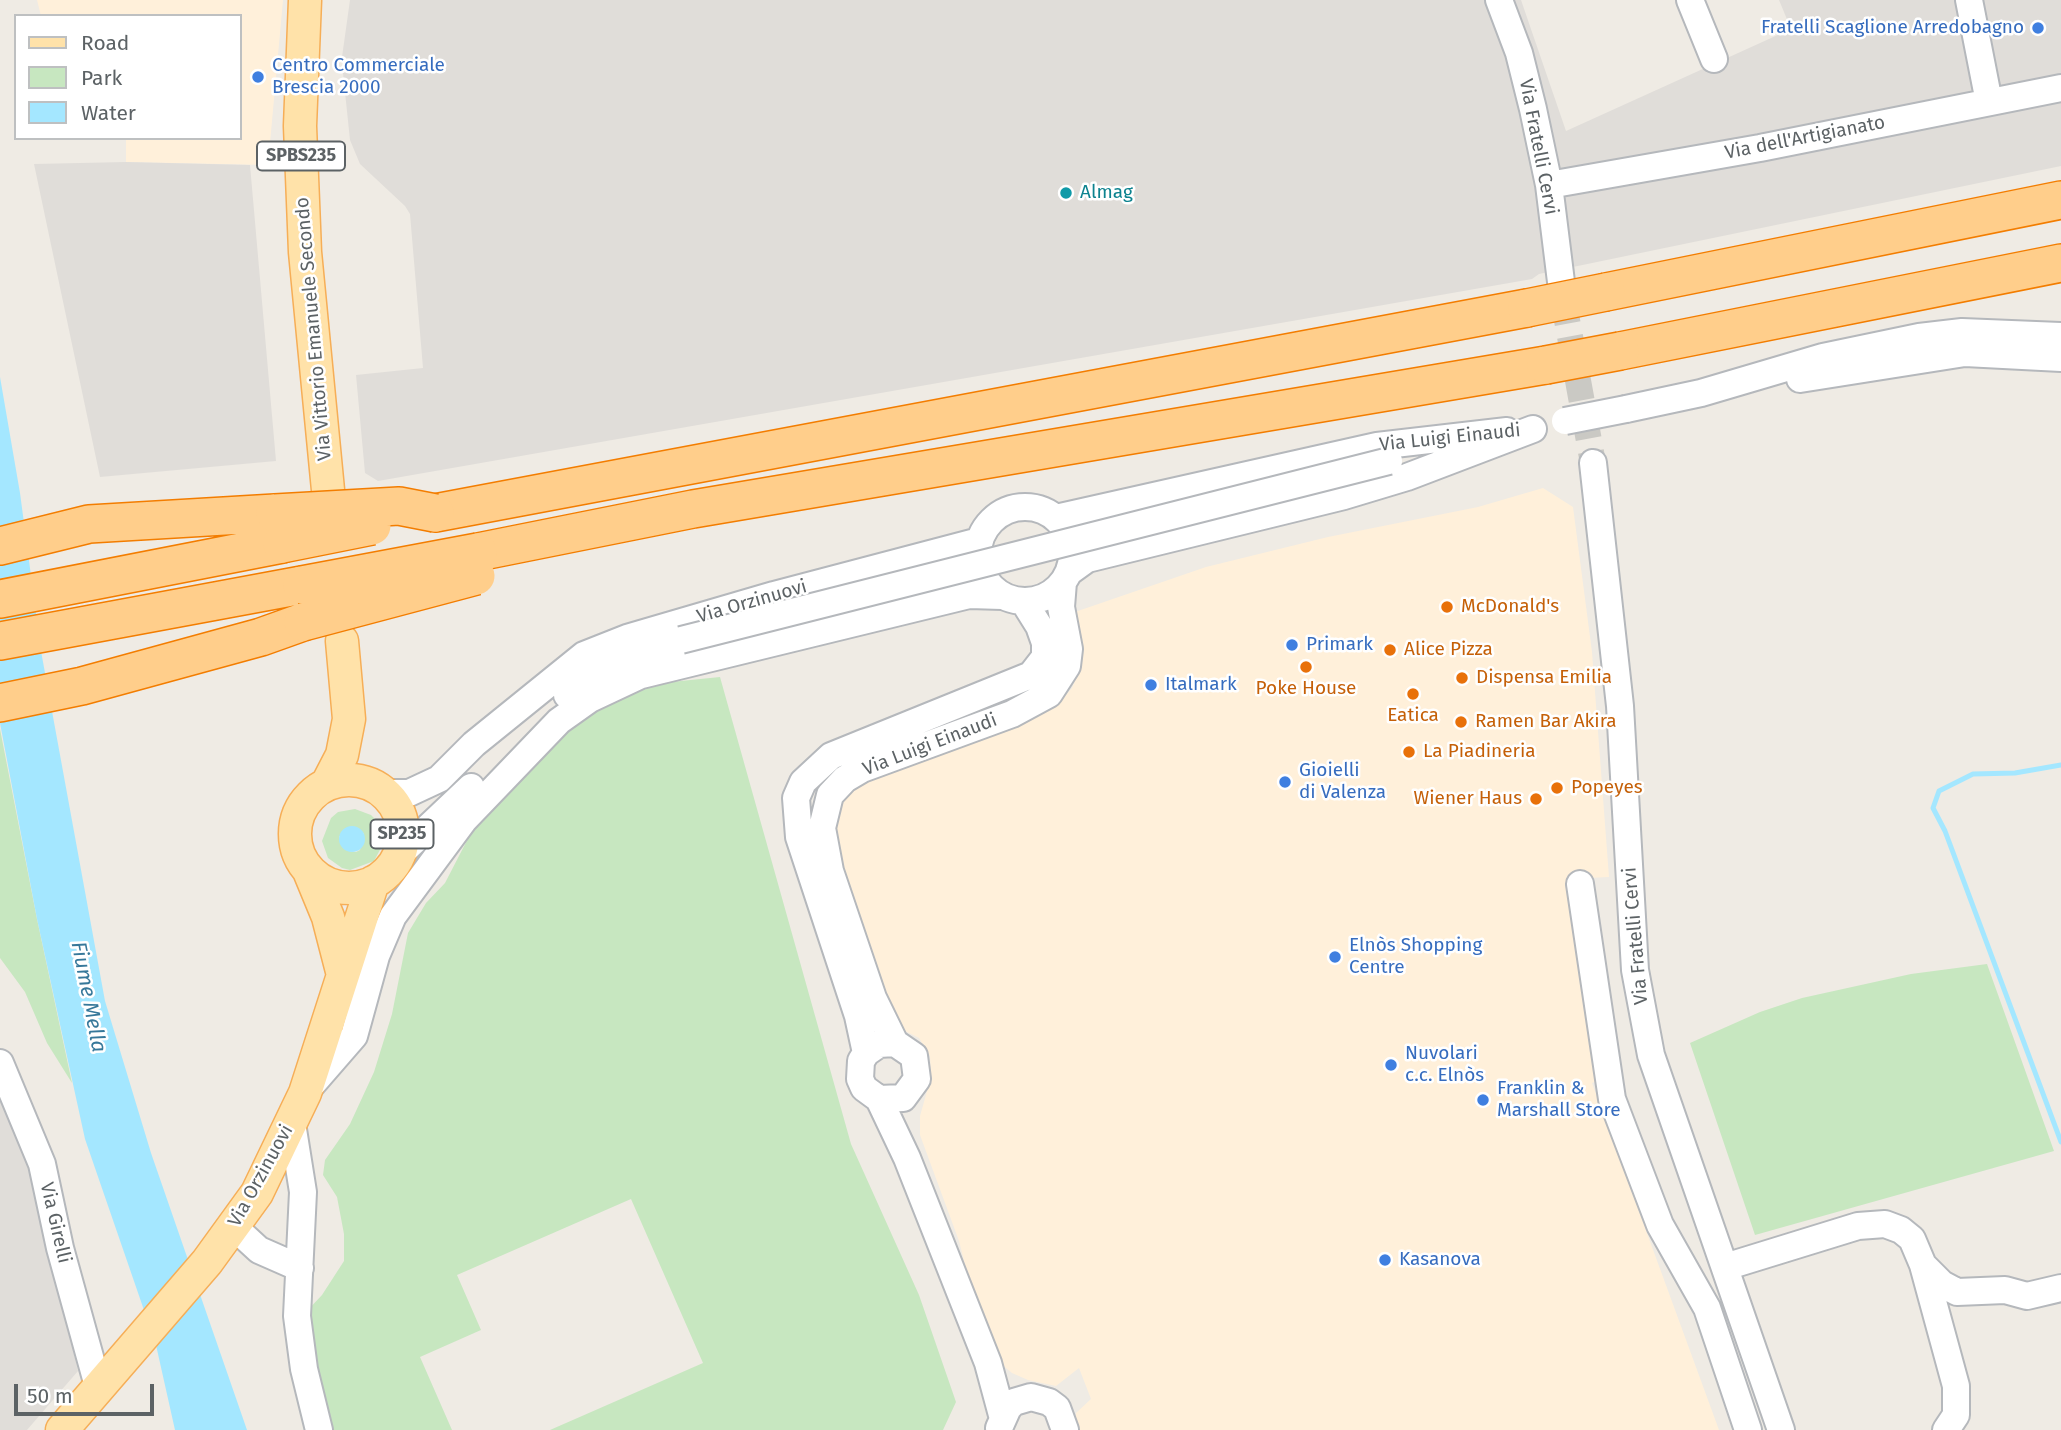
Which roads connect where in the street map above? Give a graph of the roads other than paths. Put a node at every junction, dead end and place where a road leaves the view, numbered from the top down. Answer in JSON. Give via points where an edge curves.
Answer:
{"nodes":[{"id":1,"x":305,"y":0,"type":"edge"},
{"id":2,"x":1499,"y":0,"type":"edge"},
{"id":3,"x":1690,"y":0,"type":"edge"},
{"id":4,"x":1969,"y":0,"type":"edge"},
{"id":5,"x":1714,"y":59,"type":"dead end"},
{"id":6,"x":2061,"y":88,"type":"edge"},
{"id":7,"x":1989,"y":102,"type":"junction"},
{"id":8,"x":1549,"y":185,"type":"junction"},
{"id":9,"x":2061,"y":200,"type":"edge"},
{"id":10,"x":2061,"y":263,"type":"edge"},
{"id":11,"x":1563,"y":298,"type":"tunnel mouth"},
{"id":12,"x":2061,"y":336,"type":"edge"},
{"id":13,"x":2061,"y":358,"type":"edge"},
{"id":14,"x":1701,"y":393,"type":"junction"},
{"id":15,"x":1533,"y":429,"type":"junction"},
{"id":16,"x":1593,"y":463,"type":"tunnel mouth"},
{"id":17,"x":328,"y":490,"type":"dead end"},
{"id":18,"x":1056,"y":518,"type":"junction"},
{"id":19,"x":278,"y":528,"type":"junction"},
{"id":20,"x":979,"y":541,"type":"junction"},
{"id":21,"x":0,"y":546,"type":"edge"},
{"id":22,"x":477,"y":564,"type":"junction"},
{"id":23,"x":1066,"y":577,"type":"junction"},
{"id":24,"x":10,"y":596,"type":"edge"},
{"id":25,"x":1013,"y":599,"type":"junction"},
{"id":26,"x":14,"y":638,"type":"edge"},
{"id":27,"x":342,"y":642,"type":"dead end"},
{"id":28,"x":608,"y":669,"type":"junction"},
{"id":29,"x":641,"y":675,"type":"junction"},
{"id":30,"x":540,"y":691,"type":"junction"},
{"id":31,"x":572,"y":692,"type":"junction"},
{"id":32,"x":0,"y":703,"type":"edge"},
{"id":33,"x":349,"y":719,"type":"junction"},
{"id":34,"x":327,"y":784,"type":"junction"},
{"id":35,"x":379,"y":789,"type":"junction"},
{"id":36,"x":397,"y":857,"type":"junction"},
{"id":37,"x":309,"y":871,"type":"junction"},
{"id":38,"x":373,"y":881,"type":"junction"},
{"id":39,"x":1580,"y":884,"type":"dead end"},
{"id":40,"x":343,"y":975,"type":"junction"},
{"id":41,"x":895,"y":1042,"type":"junction"},
{"id":42,"x":866,"y":1053,"type":"junction"},
{"id":43,"x":0,"y":1063,"type":"edge"},
{"id":44,"x":305,"y":1093,"type":"junction"},
{"id":45,"x":909,"y":1093,"type":"junction"},
{"id":46,"x":879,"y":1099,"type":"junction"},
{"id":47,"x":292,"y":1122,"type":"junction"},
{"id":48,"x":907,"y":1158,"type":"junction"},
{"id":49,"x":234,"y":1227,"type":"junction"},
{"id":50,"x":1923,"y":1265,"type":"junction"},
{"id":51,"x":1725,"y":1267,"type":"junction"},
{"id":52,"x":300,"y":1268,"type":"junction"},
{"id":53,"x":2061,"y":1288,"type":"edge"},
{"id":54,"x":988,"y":1363,"type":"junction"},
{"id":55,"x":98,"y":1387,"type":"junction"},
{"id":56,"x":1031,"y":1397,"type":"junction"},
{"id":57,"x":1001,"y":1423,"type":"edge"},
{"id":58,"x":75,"y":1425,"type":"edge"},
{"id":59,"x":319,"y":1430,"type":"edge"},
{"id":60,"x":1065,"y":1430,"type":"edge"},
{"id":61,"x":1748,"y":1430,"type":"edge"},
{"id":62,"x":1781,"y":1430,"type":"edge"},
{"id":63,"x":1946,"y":1430,"type":"edge"}],
"edges":[{"from":1,"to":17,"type":"main road","name":"Via Vittorio Emanuele Secondo","number":"SPBS235","via":[[300,126],[305,252]]},
{"from":2,"to":8,"type":"street","name":"Via Fratelli Cervi","via":[[1519,53]]},
{"from":3,"to":5,"type":"street"},
{"from":4,"to":7,"type":"street"},
{"from":6,"to":7,"type":"street","name":"Via dell'Artigianato"},
{"from":7,"to":8,"type":"street","name":"Via dell'Artigianato"},
{"from":8,"to":11,"type":"street","name":"Via Fratelli Cervi"},
{"from":9,"to":19,"type":"highway","bridge":true,"via":[[1527,308],[435,513]]},
{"from":10,"to":22,"type":"highway","bridge":true,"via":[[1546,366],[693,509],[542,541]]},
{"from":12,"to":14,"type":"street","via":[[1962,332],[1919,337],[1823,358]]},
{"from":13,"to":14,"type":"street","via":[[1938,356]]},
{"from":14,"to":15,"type":"street","bridge":true},
{"from":15,"to":18,"type":"street","name":"Via Luigi Einaudi","via":[[1377,446]]},
{"from":15,"to":23,"type":"street","name":"Via Luigi Einaudi","via":[[1344,496],[1087,559]]},
{"from":15,"to":28,"type":"street","bridge":true,"via":[[1389,461],[681,640]]},
{"from":16,"to":51,"type":"street","name":"Via Fratelli Cervi","via":[[1620,706],[1635,970],[1651,1055]]},
{"from":18,"to":20,"type":"street","via":[[1028,506],[1012,508],[997,515]]},
{"from":18,"to":23,"type":"street","name":"Via Luigi Einaudi","via":[[1071,542]]},
{"from":19,"to":21,"type":"highway","via":[[89,524]]},
{"from":19,"to":24,"type":"highway","via":[[100,579]]},
{"from":20,"to":25,"type":"street","name":"Via Luigi Einaudi","via":[[980,573],[989,586]]},
{"from":20,"to":30,"type":"street","name":"Via Orzinuovi","via":[[627,638],[584,655]]},
{"from":22,"to":26,"type":"highway","bridge":true,"via":[[302,585]]},
{"from":22,"to":32,"type":"highway","bridge":true,"via":[[261,637],[82,686]]},
{"from":23,"to":25,"type":"street","name":"Via Luigi Einaudi","via":[[1046,597]]},
{"from":23,"to":41,"type":"street","name":"Via Luigi Einaudi","via":[[1061,607],[1068,657],[1049,694],[1012,714],[862,769],[830,794],[822,828],[830,871],[873,998]]},
{"from":25,"to":29,"type":"street","name":"Via Luigi Einaudi","via":[[969,595]]},
{"from":25,"to":42,"type":"street","name":"Via Luigi Einaudi","via":[[1039,625],[1045,643],[1045,657],[1031,675],[831,755],[803,782],[796,798],[799,837]]},
{"from":27,"to":33,"type":"main road"},
{"from":28,"to":30,"type":"street","name":"Via Orzinuovi"},
{"from":28,"to":31,"type":"street"},
{"from":29,"to":31,"type":"street","name":"Via Luigi Einaudi"},
{"from":29,"to":44,"type":"street","name":"Via Luigi Einaudi","via":[[590,699],[558,721],[464,820],[393,916],[376,956],[354,1036]]},
{"from":30,"to":35,"type":"street","name":"Via Orzinuovi","via":[[439,779],[409,793]]},
{"from":31,"to":36,"type":"street","via":[[513,740],[453,808]]},
{"from":33,"to":34,"type":"main road","via":[[342,755]]},
{"from":33,"to":35,"type":"main road"},
{"from":34,"to":35,"type":"main road","via":[[346,779]]},
{"from":34,"to":37,"type":"main road","via":[[310,795],[298,814],[294,833],[298,853]]},
{"from":35,"to":36,"type":"main road","number":"SP235","via":[[400,814]]},
{"from":36,"to":38,"type":"main road","number":"SP235","via":[[387,872]]},
{"from":37,"to":38,"type":"main road","via":[[326,883],[345,888]]},
{"from":37,"to":40,"type":"main road","via":[[328,917]]},
{"from":38,"to":40,"type":"main road","name":"Via Orzinuovi"},
{"from":39,"to":61,"type":"street","via":[[1612,1099],[1660,1225],[1707,1308]]},
{"from":40,"to":44,"type":"main road","name":"Via Orzinuovi"},
{"from":41,"to":42,"type":"street","via":[[879,1044]]},
{"from":41,"to":45,"type":"street","name":"Via Luigi Einaudi","via":[[909,1050],[917,1063],[917,1079]]},
{"from":42,"to":46,"type":"street","name":"Via Luigi Einaudi","via":[[860,1080],[870,1095]]},
{"from":43,"to":55,"type":"street","name":"Via Girelli","via":[[42,1164]]},
{"from":44,"to":47,"type":"main road","name":"Via Orzinuovi"},
{"from":45,"to":46,"type":"street","via":[[895,1100]]},
{"from":45,"to":48,"type":"street","name":"Via Luigi Einaudi"},
{"from":46,"to":48,"type":"street","name":"Via Luigi Einaudi"},
{"from":47,"to":49,"type":"main road","name":"Via Orzinuovi","via":[[257,1193]]},
{"from":47,"to":52,"type":"street","via":[[303,1192]]},
{"from":48,"to":54,"type":"street","name":"Via Luigi Einaudi"},
{"from":49,"to":52,"type":"street","via":[[259,1250]]},
{"from":49,"to":55,"type":"main road","name":"Via Orzinuovi"},
{"from":50,"to":51,"type":"street","via":[[1912,1239],[1901,1230],[1867,1224]]},
{"from":50,"to":53,"type":"street","via":[[1956,1292],[2005,1290],[2027,1296]]},
{"from":50,"to":63,"type":"street","via":[[1956,1385],[1955,1415]]},
{"from":51,"to":62,"type":"street","name":"Via Fratelli Cervi"},
{"from":52,"to":59,"type":"street","via":[[299,1329]]},
{"from":54,"to":56,"type":"street"},
{"from":54,"to":57,"type":"street","name":"Via Luigi Einaudi"},
{"from":55,"to":58,"type":"main road","name":"Via Orzinuovi"},
{"from":56,"to":57,"type":"street","via":[[1014,1402]]},
{"from":56,"to":60,"type":"street","via":[[1057,1408]]}]}
